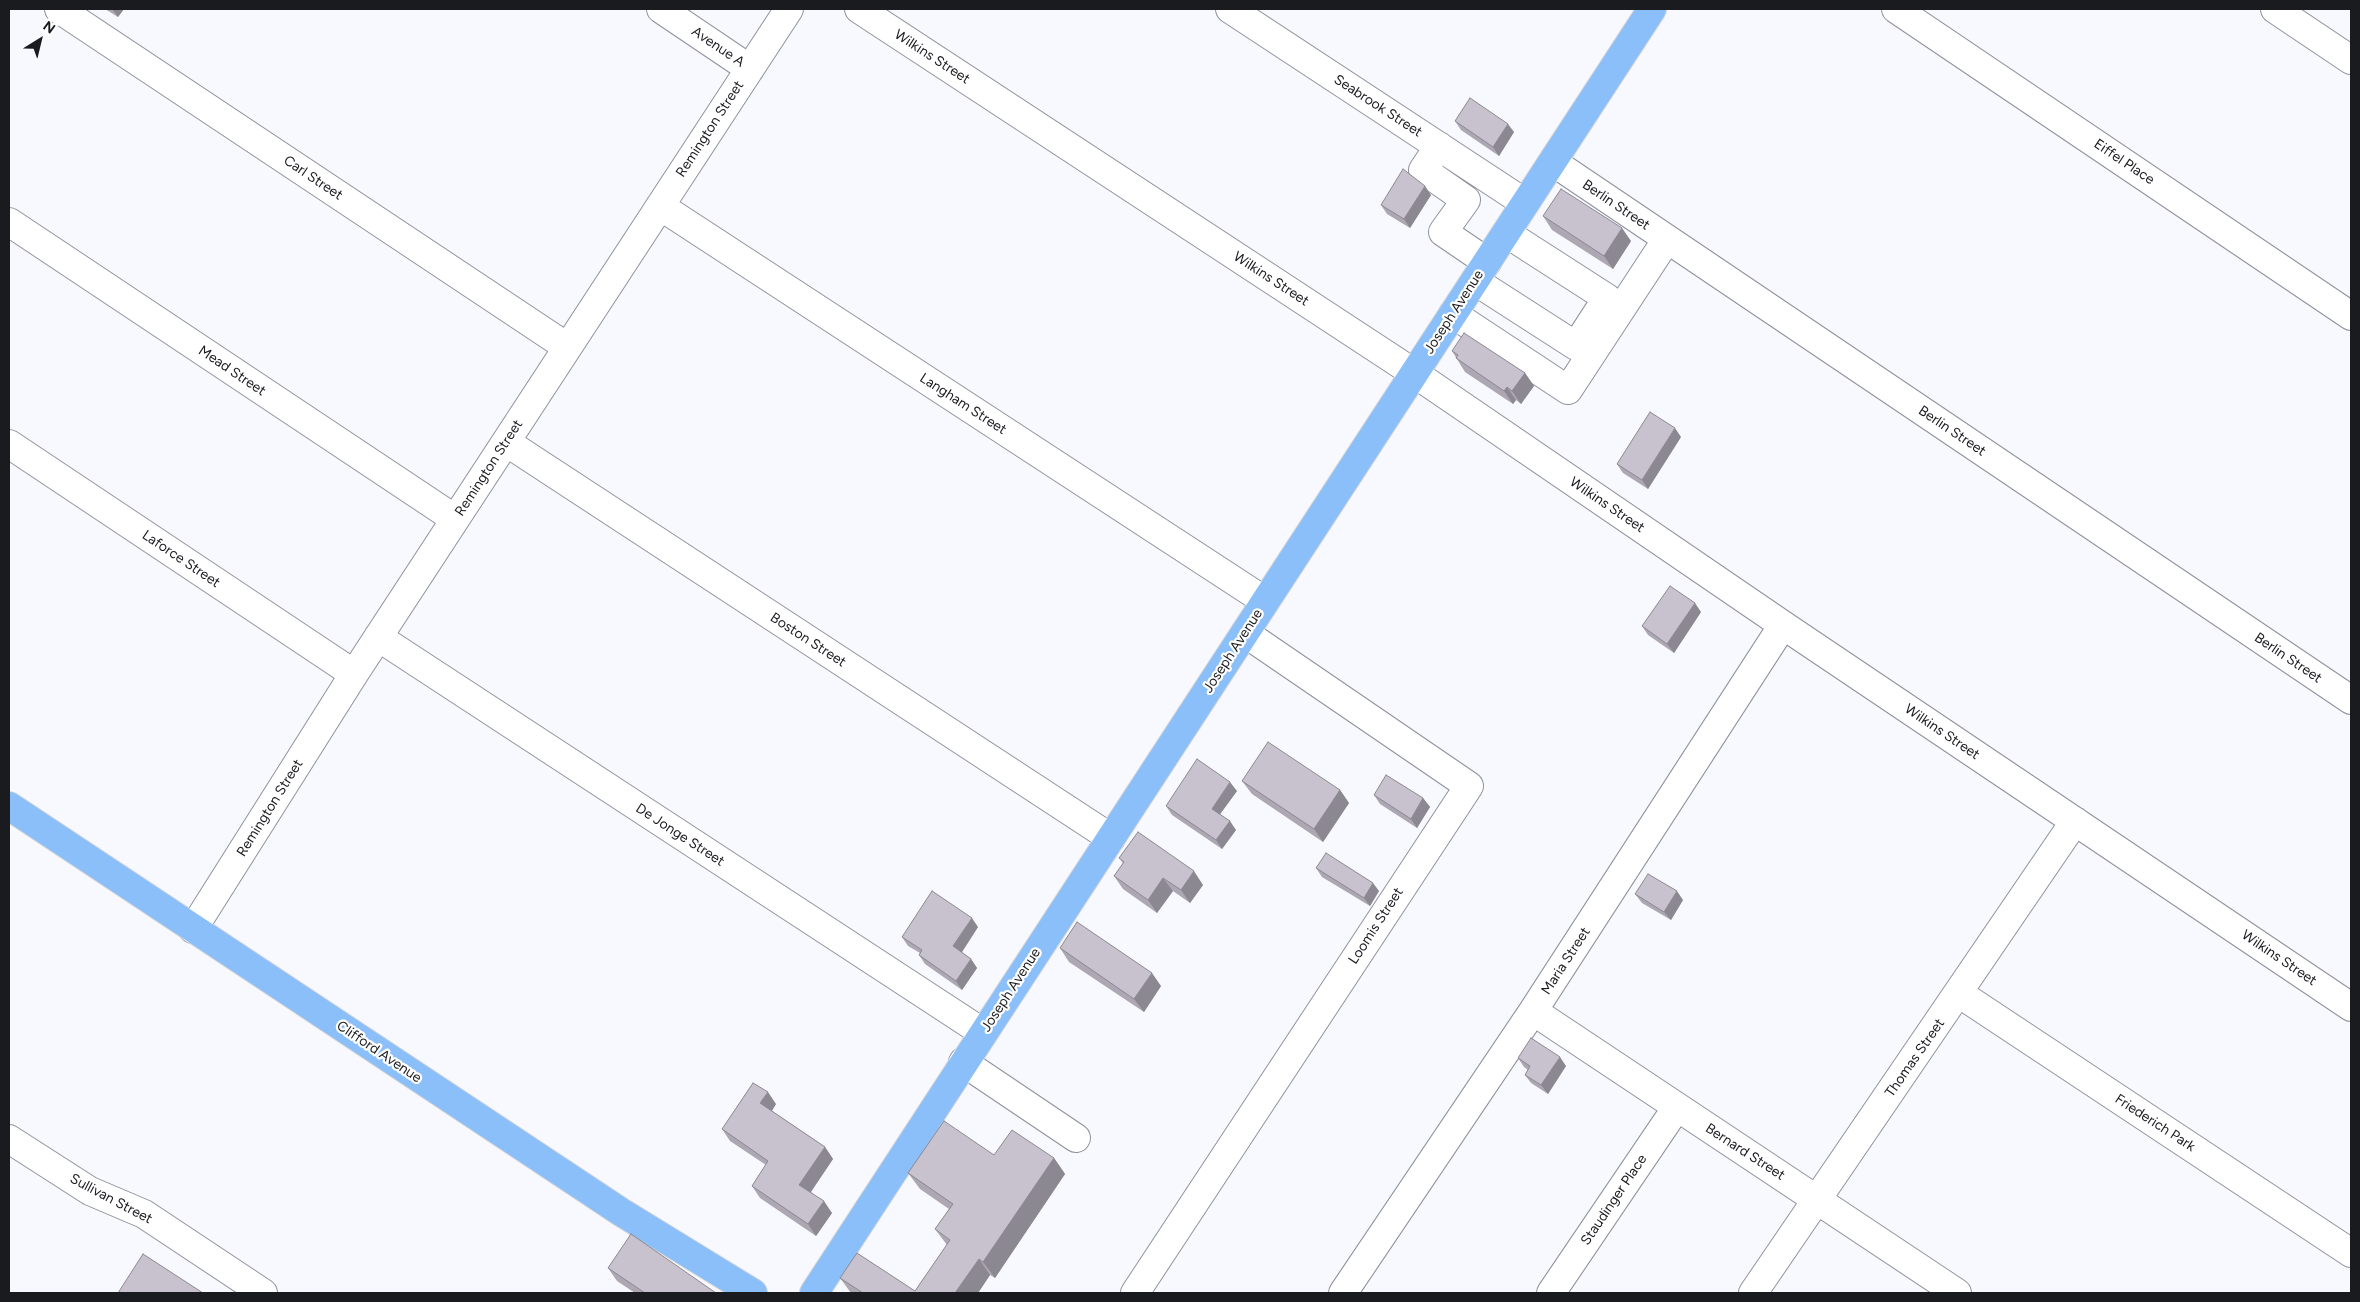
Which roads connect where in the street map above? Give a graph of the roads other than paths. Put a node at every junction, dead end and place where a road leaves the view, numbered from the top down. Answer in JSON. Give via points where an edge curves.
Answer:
{"nodes":[{"id":1,"x":59,"y":9,"type":"edge"},
{"id":2,"x":661,"y":9,"type":"edge"},
{"id":3,"x":788,"y":9,"type":"edge"},
{"id":4,"x":859,"y":9,"type":"edge"},
{"id":5,"x":1230,"y":9,"type":"edge"},
{"id":6,"x":1652,"y":9,"type":"edge"},
{"id":7,"x":1896,"y":9,"type":"edge"},
{"id":8,"x":2275,"y":9,"type":"edge"},
{"id":9,"x":2351,"y":60,"type":"edge"},
{"id":10,"x":750,"y":69,"type":"junction"},
{"id":11,"x":1439,"y":146,"type":"junction"},
{"id":12,"x":1553,"y":162,"type":"junction"},
{"id":13,"x":1526,"y":203,"type":"junction"},
{"id":14,"x":660,"y":206,"type":"junction"},
{"id":15,"x":9,"y":222,"type":"edge"},
{"id":16,"x":1506,"y":233,"type":"junction"},
{"id":17,"x":1667,"y":239,"type":"junction"},
{"id":18,"x":1481,"y":272,"type":"junction"},
{"id":19,"x":1453,"y":314,"type":"junction"},
{"id":20,"x":2351,"y":316,"type":"edge"},
{"id":21,"x":568,"y":347,"type":"junction"},
{"id":22,"x":1414,"y":373,"type":"junction"},
{"id":23,"x":506,"y":442,"type":"junction"},
{"id":24,"x":9,"y":444,"type":"edge"},
{"id":25,"x":456,"y":519,"type":"junction"},
{"id":26,"x":1265,"y":601,"type":"junction"},
{"id":27,"x":1783,"y":625,"type":"junction"},
{"id":28,"x":1245,"y":633,"type":"junction"},
{"id":29,"x":378,"y":637,"type":"junction"},
{"id":30,"x":354,"y":674,"type":"junction"},
{"id":31,"x":2351,"y":700,"type":"edge"},
{"id":32,"x":9,"y":806,"type":"edge"},
{"id":33,"x":2075,"y":821,"type":"junction"},
{"id":34,"x":1111,"y":838,"type":"junction"},
{"id":35,"x":193,"y":929,"type":"junction"},
{"id":36,"x":1960,"y":994,"type":"junction"},
{"id":37,"x":2351,"y":1007,"type":"edge"},
{"id":38,"x":1533,"y":1011,"type":"junction"},
{"id":39,"x":982,"y":1032,"type":"junction"},
{"id":40,"x":963,"y":1062,"type":"junction"},
{"id":41,"x":1677,"y":1107,"type":"junction"},
{"id":42,"x":1076,"y":1138,"type":"dead end"},
{"id":43,"x":9,"y":1139,"type":"edge"},
{"id":44,"x":1816,"y":1199,"type":"junction"},
{"id":45,"x":2351,"y":1253,"type":"edge"},
{"id":46,"x":263,"y":1293,"type":"edge"},
{"id":47,"x":753,"y":1293,"type":"edge"},
{"id":48,"x":814,"y":1293,"type":"edge"},
{"id":49,"x":1135,"y":1293,"type":"edge"},
{"id":50,"x":1343,"y":1293,"type":"edge"},
{"id":51,"x":1551,"y":1293,"type":"edge"},
{"id":52,"x":1753,"y":1293,"type":"edge"},
{"id":53,"x":1957,"y":1293,"type":"edge"}],
"edges":[{"from":1,"to":21,"type":"street","name":"Carl Street"},
{"from":2,"to":10,"type":"street","name":"Avenue A"},
{"from":3,"to":10,"type":"street","name":"Remington Street"},
{"from":4,"to":22,"type":"street","name":"Wilkins Street"},
{"from":5,"to":11,"type":"street","name":"Seabrook Street"},
{"from":6,"to":12,"type":"main road","name":"Joseph Avenue"},
{"from":7,"to":20,"type":"street","name":"Eiffel Place"},
{"from":8,"to":9,"type":"street"},
{"from":10,"to":14,"type":"street","name":"Remington Street"},
{"from":11,"to":13,"type":"street","name":"Seabrook Street"},
{"from":11,"to":18,"type":"street","via":[[1423,170],[1466,200],[1443,232]]},
{"from":12,"to":13,"type":"main road","name":"Joseph Avenue"},
{"from":12,"to":17,"type":"street","name":"Berlin Street"},
{"from":13,"to":16,"type":"main road","name":"Joseph Avenue"},
{"from":14,"to":21,"type":"street","name":"Remington Street"},
{"from":14,"to":26,"type":"street","name":"Langham Street"},
{"from":15,"to":25,"type":"street","name":"Mead Street"},
{"from":16,"to":18,"type":"main road","name":"Joseph Avenue"},
{"from":16,"to":18,"type":"street","via":[[1607,298],[1576,346]]},
{"from":17,"to":19,"type":"street","via":[[1568,390]]},
{"from":17,"to":31,"type":"street","name":"Berlin Street"},
{"from":18,"to":19,"type":"main road","name":"Joseph Avenue"},
{"from":19,"to":22,"type":"main road","name":"Joseph Avenue"},
{"from":21,"to":23,"type":"street","name":"Remington Street"},
{"from":22,"to":26,"type":"main road","name":"Joseph Avenue"},
{"from":22,"to":27,"type":"street","name":"Wilkins Street"},
{"from":23,"to":25,"type":"street","name":"Remington Street"},
{"from":23,"to":34,"type":"street","name":"Boston Street"},
{"from":24,"to":30,"type":"street","name":"Laforce Street"},
{"from":25,"to":29,"type":"street","name":"Remington Street"},
{"from":26,"to":28,"type":"main road","name":"Joseph Avenue"},
{"from":27,"to":33,"type":"street","name":"Wilkins Street"},
{"from":27,"to":38,"type":"street","name":"Maria Street"},
{"from":28,"to":34,"type":"main road","name":"Joseph Avenue"},
{"from":28,"to":49,"type":"street","name":"Loomis Street","via":[[1469,786]]},
{"from":29,"to":30,"type":"street","name":"Remington Street"},
{"from":29,"to":39,"type":"street","name":"De Jonge Street"},
{"from":30,"to":35,"type":"street","name":"Remington Street"},
{"from":32,"to":35,"type":"main road","name":"Clifford Avenue"},
{"from":33,"to":36,"type":"street","name":"Thomas Street"},
{"from":33,"to":37,"type":"street","name":"Wilkins Street"},
{"from":34,"to":39,"type":"main road","name":"Joseph Avenue"},
{"from":35,"to":47,"type":"main road","name":"Clifford Avenue","via":[[620,1212]]},
{"from":36,"to":44,"type":"street","name":"Thomas Street"},
{"from":36,"to":45,"type":"street","name":"Friederich Park"},
{"from":38,"to":41,"type":"street","name":"Bernard Street"},
{"from":38,"to":50,"type":"street","name":"Maria Street"},
{"from":39,"to":40,"type":"main road","name":"Joseph Avenue"},
{"from":40,"to":42,"type":"street"},
{"from":40,"to":48,"type":"main road","name":"Joseph Avenue"},
{"from":41,"to":44,"type":"street","name":"Bernard Street"},
{"from":41,"to":51,"type":"street","name":"Staudinger Place"},
{"from":43,"to":46,"type":"street","name":"Sullivan Street","via":[[90,1191],[144,1214]]},
{"from":44,"to":52,"type":"street","name":"Thomas Street"},
{"from":44,"to":53,"type":"street","name":"Bernard Street"}]}
